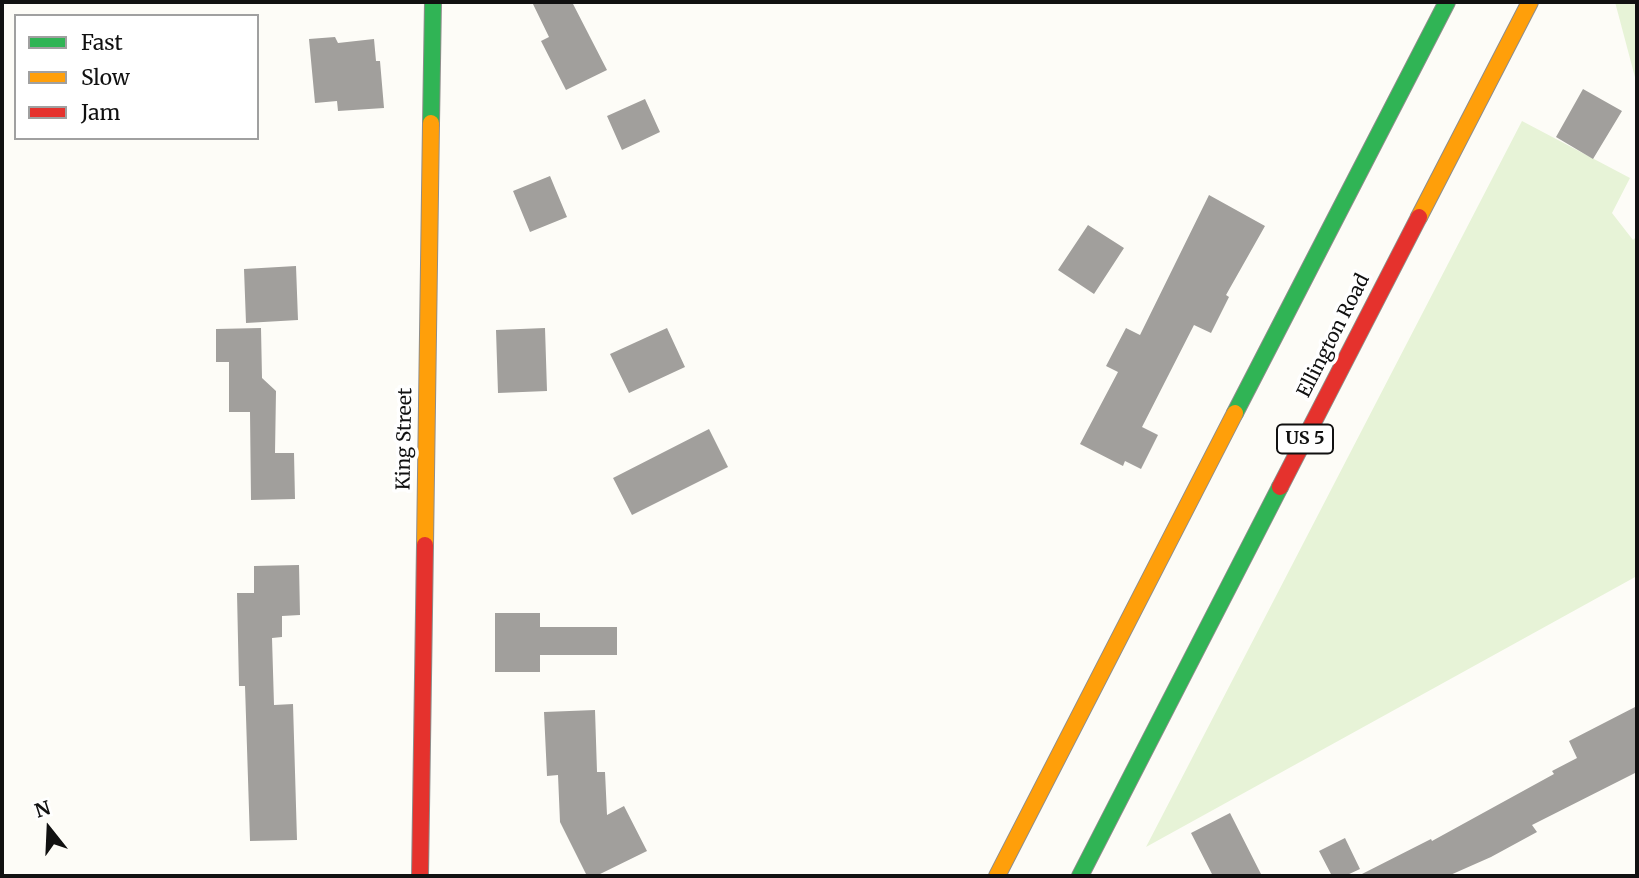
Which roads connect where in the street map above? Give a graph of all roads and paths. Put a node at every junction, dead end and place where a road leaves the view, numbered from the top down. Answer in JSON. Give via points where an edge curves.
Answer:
{"nodes":[{"id":1,"x":433,"y":2,"type":"edge"},
{"id":2,"x":1447,"y":2,"type":"edge"},
{"id":3,"x":1530,"y":2,"type":"edge"},
{"id":4,"x":419,"y":876,"type":"edge"},
{"id":5,"x":997,"y":876,"type":"edge"},
{"id":6,"x":1080,"y":876,"type":"edge"}],
"edges":[{"from":1,"to":4,"type":"main road","name":"King Street"},
{"from":2,"to":5,"type":"main road"},
{"from":3,"to":6,"type":"main road","name":"Ellington Road","number":"US 5"}]}
